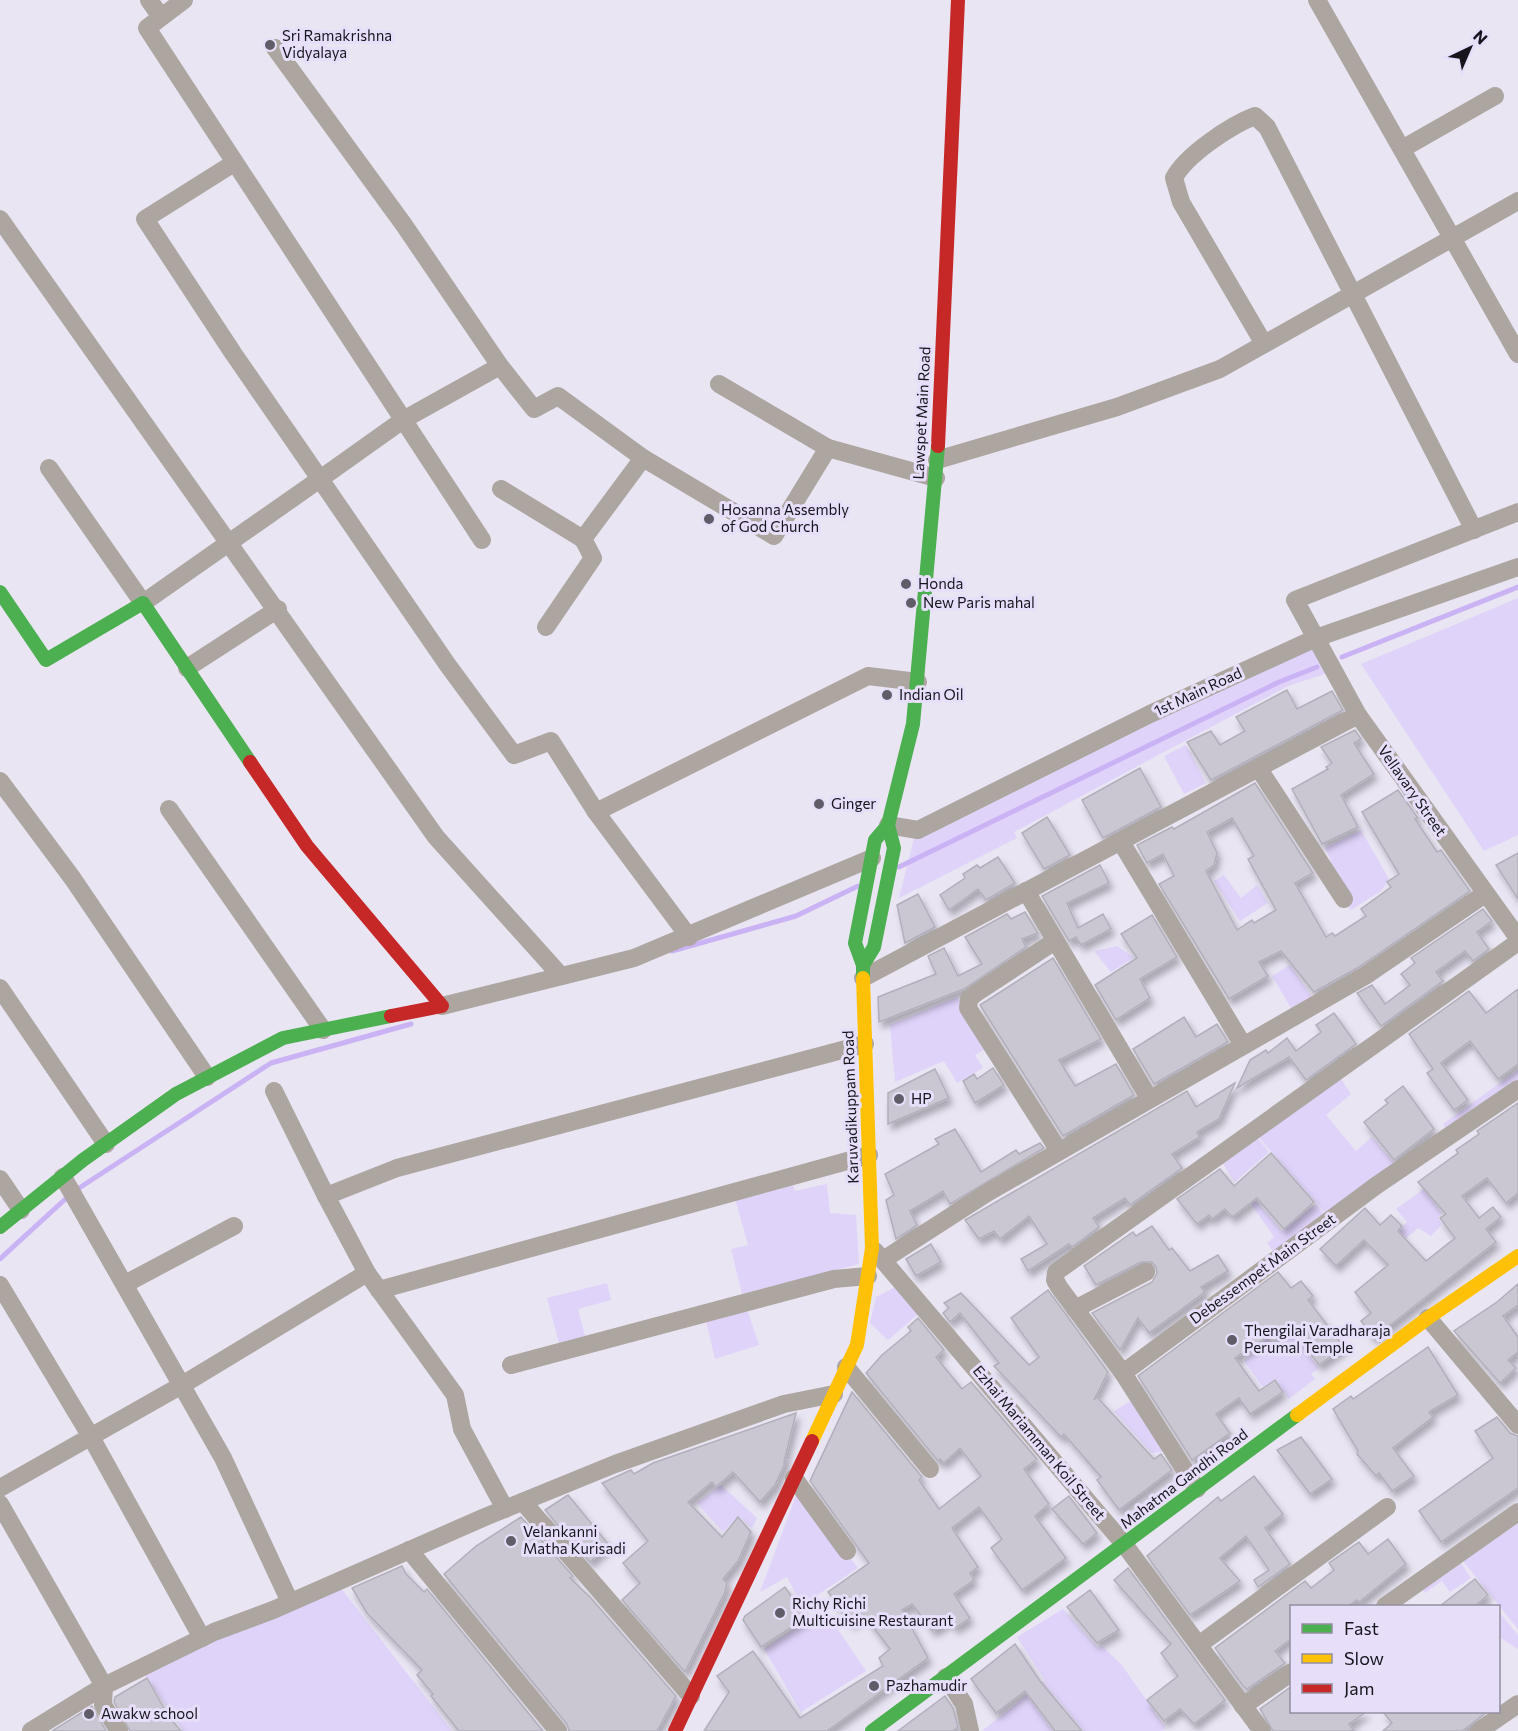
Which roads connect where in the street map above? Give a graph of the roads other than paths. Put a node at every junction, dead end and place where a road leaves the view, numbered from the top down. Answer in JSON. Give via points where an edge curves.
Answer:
{"nodes":[{"id":1,"x":149,"y":0,"type":"edge"},
{"id":2,"x":184,"y":0,"type":"edge"},
{"id":3,"x":958,"y":0,"type":"edge"},
{"id":4,"x":1317,"y":0,"type":"edge"},
{"id":5,"x":161,"y":17,"type":"junction"},
{"id":6,"x":275,"y":48,"type":"dead end"},
{"id":7,"x":1495,"y":96,"type":"dead end"},
{"id":8,"x":1402,"y":149,"type":"junction"},
{"id":9,"x":234,"y":163,"type":"junction"},
{"id":10,"x":1518,"y":201,"type":"edge"},
{"id":11,"x":0,"y":219,"type":"edge"},
{"id":12,"x":1452,"y":238,"type":"junction"},
{"id":13,"x":1354,"y":293,"type":"junction"},
{"id":14,"x":1264,"y":344,"type":"junction"},
{"id":15,"x":1518,"y":354,"type":"edge"},
{"id":16,"x":500,"y":366,"type":"junction"},
{"id":17,"x":719,"y":384,"type":"dead end"},
{"id":18,"x":403,"y":420,"type":"junction"},
{"id":19,"x":828,"y":448,"type":"junction"},
{"id":20,"x":643,"y":458,"type":"junction"},
{"id":21,"x":937,"y":460,"type":"junction"},
{"id":22,"x":49,"y":468,"type":"dead end"},
{"id":23,"x":936,"y":478,"type":"junction"},
{"id":24,"x":320,"y":479,"type":"junction"},
{"id":25,"x":501,"y":489,"type":"dead end"},
{"id":26,"x":1518,"y":512,"type":"edge"},
{"id":27,"x":1474,"y":530,"type":"junction"},
{"id":28,"x":583,"y":539,"type":"junction"},
{"id":29,"x":482,"y":540,"type":"dead end"},
{"id":30,"x":231,"y":542,"type":"junction"},
{"id":31,"x":1518,"y":567,"type":"edge"},
{"id":32,"x":0,"y":592,"type":"edge"},
{"id":33,"x":144,"y":603,"type":"junction"},
{"id":34,"x":278,"y":609,"type":"junction"},
{"id":35,"x":546,"y":627,"type":"dead end"},
{"id":36,"x":1316,"y":638,"type":"junction"},
{"id":37,"x":187,"y":668,"type":"junction"},
{"id":38,"x":918,"y":682,"type":"junction"},
{"id":39,"x":1358,"y":715,"type":"junction"},
{"id":40,"x":1259,"y":769,"type":"junction"},
{"id":41,"x":0,"y":781,"type":"edge"},
{"id":42,"x":169,"y":809,"type":"dead end"},
{"id":43,"x":596,"y":812,"type":"junction"},
{"id":44,"x":888,"y":825,"type":"junction"},
{"id":45,"x":1121,"y":842,"type":"junction"},
{"id":46,"x":872,"y":858,"type":"junction"},
{"id":47,"x":1026,"y":891,"type":"junction"},
{"id":48,"x":1485,"y":894,"type":"junction"},
{"id":49,"x":1344,"y":899,"type":"dead end"},
{"id":50,"x":689,"y":937,"type":"junction"},
{"id":51,"x":1518,"y":940,"type":"edge"},
{"id":52,"x":1055,"y":941,"type":"junction"},
{"id":53,"x":863,"y":971,"type":"junction"},
{"id":54,"x":561,"y":976,"type":"junction"},
{"id":55,"x":0,"y":988,"type":"edge"},
{"id":56,"x":442,"y":1006,"type":"junction"},
{"id":57,"x":323,"y":1030,"type":"junction"},
{"id":58,"x":865,"y":1044,"type":"junction"},
{"id":59,"x":1243,"y":1044,"type":"junction"},
{"id":60,"x":207,"y":1077,"type":"junction"},
{"id":61,"x":1518,"y":1089,"type":"edge"},
{"id":62,"x":274,"y":1091,"type":"dead end"},
{"id":63,"x":1149,"y":1098,"type":"junction"},
{"id":64,"x":106,"y":1144,"type":"junction"},
{"id":65,"x":1059,"y":1151,"type":"junction"},
{"id":66,"x":869,"y":1155,"type":"junction"},
{"id":67,"x":63,"y":1177,"type":"junction"},
{"id":68,"x":0,"y":1179,"type":"edge"},
{"id":69,"x":326,"y":1196,"type":"junction"},
{"id":70,"x":21,"y":1210,"type":"junction"},
{"id":71,"x":234,"y":1226,"type":"dead end"},
{"id":72,"x":0,"y":1227,"type":"edge"},
{"id":73,"x":878,"y":1254,"type":"junction"},
{"id":74,"x":1518,"y":1256,"type":"edge"},
{"id":75,"x":1146,"y":1272,"type":"dead end"},
{"id":76,"x":367,"y":1274,"type":"junction"},
{"id":77,"x":868,"y":1276,"type":"junction"},
{"id":78,"x":125,"y":1284,"type":"junction"},
{"id":79,"x":0,"y":1285,"type":"edge"},
{"id":80,"x":379,"y":1290,"type":"junction"},
{"id":81,"x":1075,"y":1309,"type":"junction"},
{"id":82,"x":1428,"y":1318,"type":"junction"},
{"id":83,"x":512,"y":1365,"type":"dead end"},
{"id":84,"x":846,"y":1367,"type":"junction"},
{"id":85,"x":1123,"y":1373,"type":"junction"},
{"id":86,"x":182,"y":1386,"type":"junction"},
{"id":87,"x":834,"y":1394,"type":"junction"},
{"id":88,"x":1518,"y":1425,"type":"edge"},
{"id":89,"x":91,"y":1437,"type":"junction"},
{"id":90,"x":930,"y":1469,"type":"dead end"},
{"id":91,"x":794,"y":1478,"type":"junction"},
{"id":92,"x":0,"y":1488,"type":"edge"},
{"id":93,"x":1197,"y":1489,"type":"junction"},
{"id":94,"x":523,"y":1502,"type":"junction"},
{"id":95,"x":0,"y":1504,"type":"edge"},
{"id":96,"x":1387,"y":1507,"type":"dead end"},
{"id":97,"x":505,"y":1509,"type":"junction"},
{"id":98,"x":1518,"y":1512,"type":"edge"},
{"id":99,"x":1124,"y":1544,"type":"junction"},
{"id":100,"x":409,"y":1550,"type":"junction"},
{"id":101,"x":847,"y":1551,"type":"dead end"},
{"id":102,"x":290,"y":1602,"type":"junction"},
{"id":103,"x":1385,"y":1605,"type":"edge"},
{"id":104,"x":202,"y":1638,"type":"junction"},
{"id":105,"x":1200,"y":1644,"type":"junction"},
{"id":106,"x":1290,"y":1673,"type":"edge"},
{"id":107,"x":946,"y":1677,"type":"junction"},
{"id":108,"x":104,"y":1686,"type":"junction"},
{"id":109,"x":691,"y":1696,"type":"junction"},
{"id":110,"x":1518,"y":1704,"type":"edge"},
{"id":111,"x":1243,"y":1706,"type":"junction"},
{"id":112,"x":31,"y":1731,"type":"edge"},
{"id":113,"x":119,"y":1731,"type":"edge"},
{"id":114,"x":558,"y":1731,"type":"edge"},
{"id":115,"x":675,"y":1731,"type":"edge"},
{"id":116,"x":872,"y":1731,"type":"edge"},
{"id":117,"x":970,"y":1731,"type":"edge"},
{"id":118,"x":1262,"y":1731,"type":"edge"},
{"id":119,"x":1479,"y":1731,"type":"edge"}],
"edges":[{"from":1,"to":5,"type":"street"},
{"from":2,"to":5,"type":"street"},
{"from":3,"to":21,"type":"street","name":"Lawspet Main Road"},
{"from":4,"to":8,"type":"street"},
{"from":5,"to":9,"type":"street","via":[[147,28]]},
{"from":6,"to":16,"type":"street","via":[[404,225]]},
{"from":7,"to":8,"type":"street"},
{"from":8,"to":12,"type":"street"},
{"from":9,"to":18,"type":"street"},
{"from":9,"to":24,"type":"street","via":[[145,219]]},
{"from":10,"to":12,"type":"street"},
{"from":11,"to":30,"type":"street"},
{"from":12,"to":13,"type":"street"},
{"from":12,"to":15,"type":"street"},
{"from":13,"to":14,"type":"street"},
{"from":13,"to":14,"type":"street","via":[[1268,127],[1255,116],[1247,119],[1193,155],[1180,166],[1174,178],[1181,202]]},
{"from":13,"to":27,"type":"street"},
{"from":14,"to":21,"type":"street","via":[[1220,369],[1117,407]]},
{"from":16,"to":18,"type":"street"},
{"from":16,"to":20,"type":"street","via":[[534,409],[558,396]]},
{"from":17,"to":19,"type":"street"},
{"from":18,"to":24,"type":"street"},
{"from":18,"to":29,"type":"street"},
{"from":19,"to":20,"type":"street","via":[[774,536]]},
{"from":19,"to":23,"type":"street"},
{"from":20,"to":28,"type":"street"},
{"from":21,"to":23,"type":"street","name":"Lawspet Main Road"},
{"from":22,"to":33,"type":"street"},
{"from":23,"to":38,"type":"street","name":"Lawspet Main Road"},
{"from":24,"to":30,"type":"street"},
{"from":24,"to":43,"type":"street","via":[[514,756],[551,741]]},
{"from":25,"to":28,"type":"street"},
{"from":26,"to":27,"type":"street"},
{"from":27,"to":36,"type":"street","name":"Vellavary Street","via":[[1295,600]]},
{"from":28,"to":35,"type":"street","via":[[593,558]]},
{"from":30,"to":33,"type":"street"},
{"from":30,"to":34,"type":"street"},
{"from":31,"to":36,"type":"street","name":"1st Main Road"},
{"from":32,"to":33,"type":"street","via":[[46,660]]},
{"from":33,"to":37,"type":"street"},
{"from":34,"to":37,"type":"street"},
{"from":34,"to":54,"type":"street","via":[[436,837]]},
{"from":36,"to":39,"type":"street","name":"Vellavary Street"},
{"from":36,"to":44,"type":"street","name":"1st Main Road","via":[[1150,714],[918,830]]},
{"from":37,"to":56,"type":"street","via":[[307,846]]},
{"from":38,"to":43,"type":"street","via":[[868,676]]},
{"from":38,"to":44,"type":"street","name":"Lawspet Main Road","via":[[913,724]]},
{"from":39,"to":40,"type":"street"},
{"from":39,"to":48,"type":"street","name":"Vellavary Street"},
{"from":40,"to":45,"type":"street"},
{"from":40,"to":49,"type":"street"},
{"from":41,"to":60,"type":"street"},
{"from":42,"to":57,"type":"street"},
{"from":43,"to":50,"type":"street"},
{"from":44,"to":46,"type":"street","name":"Karuvadikuppam Road","via":[[875,840]]},
{"from":44,"to":53,"type":"street","via":[[894,848],[874,947]]},
{"from":45,"to":47,"type":"street"},
{"from":45,"to":59,"type":"street"},
{"from":46,"to":50,"type":"street"},
{"from":46,"to":53,"type":"street","name":"Karuvadikuppam Road","via":[[855,943]]},
{"from":47,"to":52,"type":"street"},
{"from":47,"to":53,"type":"street"},
{"from":48,"to":51,"type":"street","name":"Vellavary Street"},
{"from":48,"to":59,"type":"street","via":[[1365,976]]},
{"from":50,"to":54,"type":"street","via":[[634,958]]},
{"from":51,"to":81,"type":"street","via":[[1064,1264],[1056,1272],[1055,1280]]},
{"from":52,"to":63,"type":"street"},
{"from":52,"to":65,"type":"street","via":[[976,993],[969,999],[968,1008]]},
{"from":53,"to":58,"type":"street","name":"Karuvadikuppam Road"},
{"from":54,"to":56,"type":"street"},
{"from":55,"to":64,"type":"street"},
{"from":56,"to":57,"type":"street"},
{"from":57,"to":60,"type":"street","via":[[283,1038]]},
{"from":58,"to":66,"type":"street","name":"Karuvadikuppam Road"},
{"from":58,"to":69,"type":"street","via":[[397,1168]]},
{"from":59,"to":63,"type":"street"},
{"from":60,"to":64,"type":"street"},
{"from":61,"to":85,"type":"street","name":"Debessempet Main Street","via":[[1377,1185]]},
{"from":62,"to":69,"type":"street"},
{"from":63,"to":65,"type":"street"},
{"from":64,"to":67,"type":"street"},
{"from":65,"to":73,"type":"street"},
{"from":66,"to":73,"type":"street","name":"Karuvadikuppam Road"},
{"from":66,"to":80,"type":"street"},
{"from":67,"to":70,"type":"street"},
{"from":67,"to":78,"type":"street"},
{"from":68,"to":70,"type":"street"},
{"from":69,"to":76,"type":"street"},
{"from":70,"to":72,"type":"street"},
{"from":71,"to":78,"type":"street"},
{"from":73,"to":77,"type":"street","name":"Karuvadikuppam Road"},
{"from":73,"to":99,"type":"street","name":"Ezhai Mariamman Koil Street"},
{"from":74,"to":82,"type":"street","name":"Mahatma Gandhi Road"},
{"from":75,"to":81,"type":"street"},
{"from":76,"to":80,"type":"street"},
{"from":76,"to":86,"type":"street"},
{"from":77,"to":83,"type":"street","via":[[834,1279]]},
{"from":77,"to":84,"type":"street","name":"Karuvadikuppam Road","via":[[857,1345]]},
{"from":78,"to":86,"type":"street"},
{"from":79,"to":89,"type":"street"},
{"from":80,"to":97,"type":"street","via":[[455,1395],[462,1429]]},
{"from":81,"to":85,"type":"street"},
{"from":82,"to":88,"type":"street"},
{"from":82,"to":93,"type":"street","name":"Mahatma Gandhi Road"},
{"from":84,"to":87,"type":"street","name":"Karuvadikuppam Road"},
{"from":84,"to":90,"type":"street"},
{"from":85,"to":93,"type":"street"},
{"from":86,"to":89,"type":"street"},
{"from":86,"to":102,"type":"street","via":[[223,1458]]},
{"from":87,"to":91,"type":"street","name":"Karuvadikuppam Road"},
{"from":87,"to":94,"type":"street","via":[[783,1404],[615,1464]]},
{"from":89,"to":92,"type":"street"},
{"from":89,"to":104,"type":"street"},
{"from":91,"to":101,"type":"street"},
{"from":91,"to":109,"type":"street","name":"Karuvadikuppam Road"},
{"from":93,"to":99,"type":"street","name":"Mahatma Gandhi Road"},
{"from":94,"to":97,"type":"street"},
{"from":94,"to":109,"type":"street"},
{"from":95,"to":108,"type":"street"},
{"from":96,"to":105,"type":"street"},
{"from":97,"to":100,"type":"street"},
{"from":98,"to":103,"type":"street"},
{"from":99,"to":105,"type":"street","name":"Ezhai Mariamman Koil Street"},
{"from":99,"to":107,"type":"street","name":"Mahatma Gandhi Road"},
{"from":100,"to":102,"type":"street"},
{"from":100,"to":114,"type":"street"},
{"from":102,"to":104,"type":"street"},
{"from":104,"to":108,"type":"street"},
{"from":105,"to":111,"type":"street","name":"Ezhai Mariamman Koil Street"},
{"from":106,"to":111,"type":"street"},
{"from":107,"to":116,"type":"street","name":"Mahatma Gandhi Road"},
{"from":107,"to":117,"type":"street","via":[[964,1704]]},
{"from":108,"to":112,"type":"street"},
{"from":108,"to":113,"type":"street","via":[[103,1705]]},
{"from":109,"to":115,"type":"street","name":"Karuvadikuppam Road"},
{"from":110,"to":119,"type":"street"},
{"from":111,"to":118,"type":"street","name":"Ezhai Mariamman Koil Street"}]}
